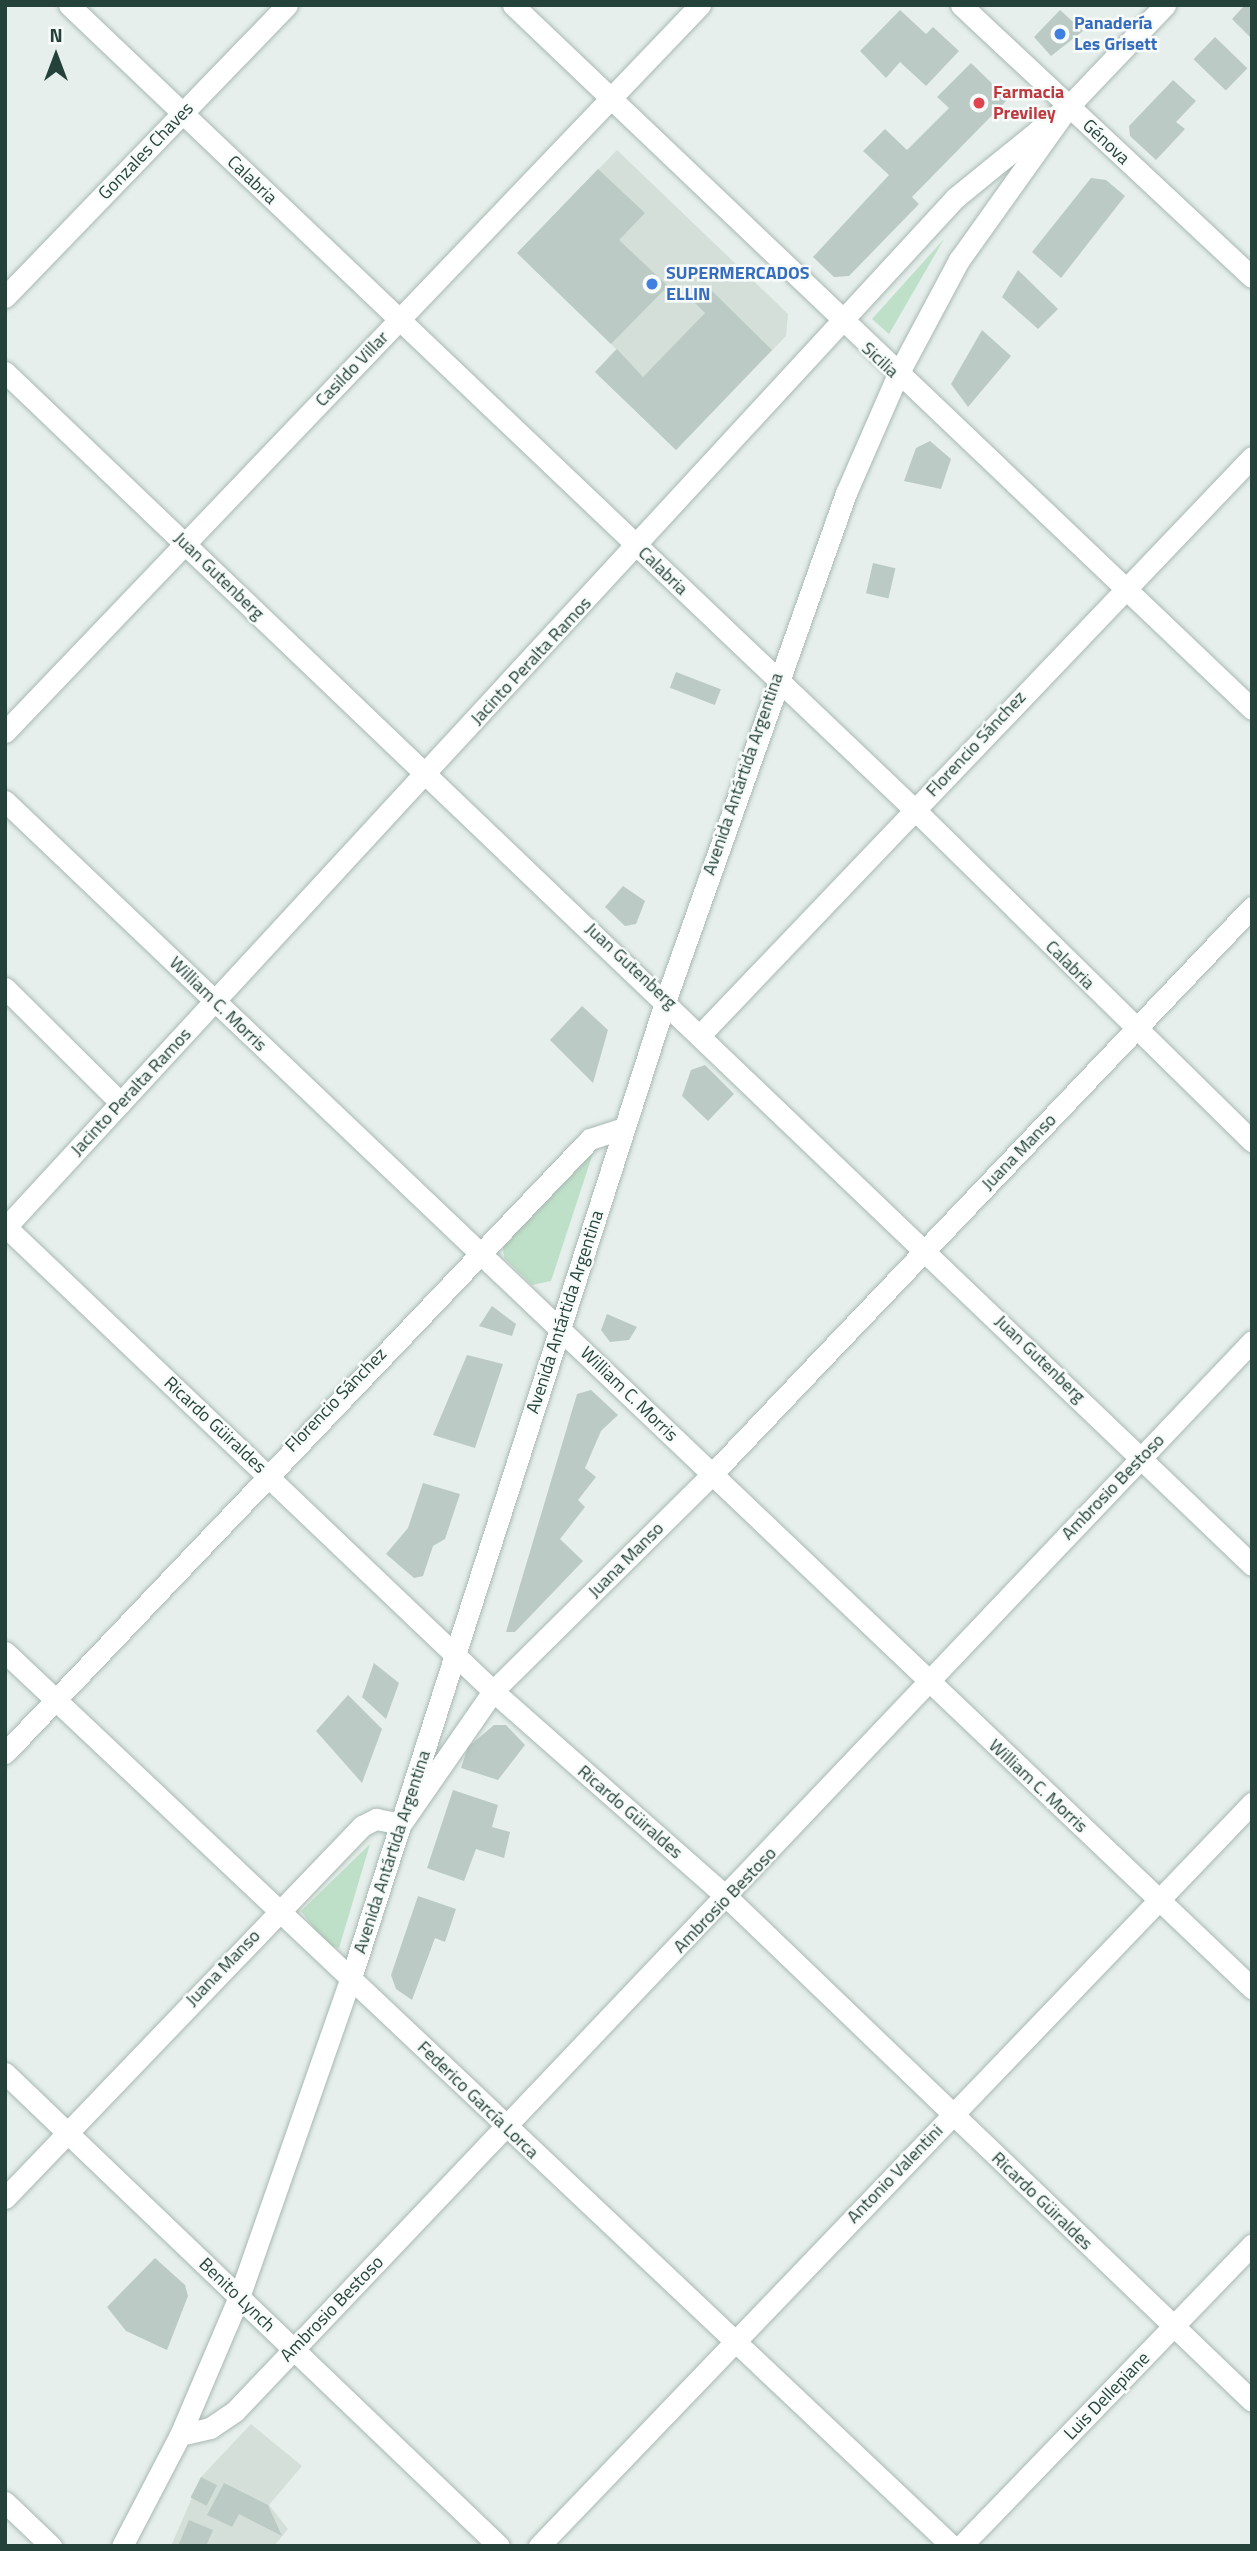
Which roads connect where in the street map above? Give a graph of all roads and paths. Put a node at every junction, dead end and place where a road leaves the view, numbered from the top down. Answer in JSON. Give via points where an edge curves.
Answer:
{"nodes":[{"id":1,"x":69,"y":5,"type":"edge"},
{"id":2,"x":287,"y":5,"type":"edge"},
{"id":3,"x":513,"y":5,"type":"edge"},
{"id":4,"x":700,"y":5,"type":"edge"},
{"id":5,"x":961,"y":5,"type":"edge"},
{"id":6,"x":1166,"y":5,"type":"edge"},
{"id":7,"x":610,"y":99,"type":"junction"},
{"id":8,"x":1068,"y":107,"type":"junction"},
{"id":9,"x":183,"y":113,"type":"junction"},
{"id":10,"x":1252,"y":277,"type":"edge"},
{"id":11,"x":5,"y":297,"type":"edge"},
{"id":12,"x":399,"y":320,"type":"junction"},
{"id":13,"x":843,"y":325,"type":"junction"},
{"id":14,"x":5,"y":372,"type":"edge"},
{"id":15,"x":897,"y":376,"type":"junction"},
{"id":16,"x":1252,"y":457,"type":"edge"},
{"id":17,"x":185,"y":544,"type":"junction"},
{"id":18,"x":638,"y":547,"type":"junction"},
{"id":19,"x":1124,"y":587,"type":"junction"},
{"id":20,"x":776,"y":678,"type":"junction"},
{"id":21,"x":1252,"y":709,"type":"edge"},
{"id":22,"x":5,"y":733,"type":"edge"},
{"id":23,"x":427,"y":774,"type":"junction"},
{"id":24,"x":5,"y":801,"type":"edge"},
{"id":25,"x":915,"y":809,"type":"junction"},
{"id":26,"x":1252,"y":907,"type":"edge"},
{"id":27,"x":5,"y":988,"type":"edge"},
{"id":28,"x":667,"y":999,"type":"junction"},
{"id":29,"x":215,"y":1001,"type":"junction"},
{"id":30,"x":1135,"y":1030,"type":"junction"},
{"id":31,"x":702,"y":1033,"type":"junction"},
{"id":32,"x":121,"y":1103,"type":"junction"},
{"id":33,"x":624,"y":1128,"type":"junction"},
{"id":34,"x":1252,"y":1140,"type":"edge"},
{"id":35,"x":6,"y":1227,"type":"edge"},
{"id":36,"x":926,"y":1249,"type":"junction"},
{"id":37,"x":478,"y":1253,"type":"junction"},
{"id":38,"x":559,"y":1328,"type":"junction"},
{"id":39,"x":1252,"y":1341,"type":"edge"},
{"id":40,"x":1142,"y":1457,"type":"junction"},
{"id":41,"x":266,"y":1473,"type":"junction"},
{"id":42,"x":712,"y":1474,"type":"junction"},
{"id":43,"x":1252,"y":1565,"type":"edge"},
{"id":44,"x":452,"y":1650,"type":"junction"},
{"id":45,"x":5,"y":1652,"type":"edge"},
{"id":46,"x":926,"y":1683,"type":"junction"},
{"id":47,"x":493,"y":1691,"type":"junction"},
{"id":48,"x":54,"y":1699,"type":"junction"},
{"id":49,"x":5,"y":1753,"type":"edge"},
{"id":50,"x":1252,"y":1803,"type":"edge"},
{"id":51,"x":401,"y":1824,"type":"junction"},
{"id":52,"x":728,"y":1898,"type":"junction"},
{"id":53,"x":1162,"y":1899,"type":"junction"},
{"id":54,"x":279,"y":1911,"type":"junction"},
{"id":55,"x":351,"y":1978,"type":"junction"},
{"id":56,"x":1252,"y":1988,"type":"edge"},
{"id":57,"x":5,"y":2073,"type":"edge"},
{"id":58,"x":952,"y":2114,"type":"junction"},
{"id":59,"x":505,"y":2127,"type":"junction"},
{"id":60,"x":66,"y":2132,"type":"junction"},
{"id":61,"x":5,"y":2198,"type":"edge"},
{"id":62,"x":1252,"y":2245,"type":"edge"},
{"id":63,"x":239,"y":2297,"type":"junction"},
{"id":64,"x":1174,"y":2327,"type":"junction"},
{"id":65,"x":735,"y":2339,"type":"junction"},
{"id":66,"x":294,"y":2349,"type":"junction"},
{"id":67,"x":1252,"y":2401,"type":"edge"},
{"id":68,"x":180,"y":2435,"type":"junction"},
{"id":69,"x":5,"y":2502,"type":"edge"},
{"id":70,"x":51,"y":2546,"type":"edge"},
{"id":71,"x":122,"y":2546,"type":"edge"},
{"id":72,"x":499,"y":2546,"type":"edge"},
{"id":73,"x":539,"y":2546,"type":"edge"},
{"id":74,"x":952,"y":2546,"type":"edge"},
{"id":75,"x":961,"y":2546,"type":"edge"}],
"edges":[{"from":1,"to":9,"type":"street","name":"Calabria"},
{"from":2,"to":9,"type":"street","name":"Gonzales Chaves"},
{"from":3,"to":7,"type":"street","name":"Sicilia"},
{"from":4,"to":7,"type":"street","name":"Casildo Villar"},
{"from":5,"to":8,"type":"street","name":"Génova"},
{"from":6,"to":8,"type":"street"},
{"from":7,"to":12,"type":"street","name":"Casildo Villar"},
{"from":7,"to":13,"type":"street","name":"Sicilia"},
{"from":8,"to":10,"type":"street","name":"Génova"},
{"from":8,"to":13,"type":"street","name":"Jacinto Peralta Ramos","via":[[955,198]]},
{"from":8,"to":15,"type":"street","name":"Avenida Antártida Argentina","via":[[960,261]]},
{"from":9,"to":11,"type":"street","name":"Gonzales Chaves"},
{"from":9,"to":12,"type":"street","name":"Calabria"},
{"from":12,"to":17,"type":"street","name":"Casildo Villar"},
{"from":12,"to":18,"type":"street","name":"Calabria"},
{"from":13,"to":15,"type":"street","name":"Sicilia"},
{"from":13,"to":18,"type":"street","name":"Jacinto Peralta Ramos"},
{"from":14,"to":17,"type":"street","name":"Juan Gutenberg"},
{"from":15,"to":19,"type":"street","name":"Sicilia"},
{"from":15,"to":20,"type":"street","name":"Avenida Antártida Argentina"},
{"from":16,"to":19,"type":"street","name":"Florencio Sánchez"},
{"from":17,"to":22,"type":"street","name":"Casildo Villar"},
{"from":17,"to":23,"type":"street","name":"Juan Gutenberg"},
{"from":18,"to":20,"type":"street","name":"Calabria"},
{"from":18,"to":23,"type":"street","name":"Jacinto Peralta Ramos"},
{"from":19,"to":21,"type":"street","name":"Sicilia"},
{"from":19,"to":25,"type":"street","name":"Florencio Sánchez"},
{"from":20,"to":25,"type":"street","name":"Calabria"},
{"from":20,"to":28,"type":"street","name":"Avenida Antártida Argentina"},
{"from":23,"to":28,"type":"street","name":"Juan Gutenberg"},
{"from":23,"to":29,"type":"street","name":"Jacinto Peralta Ramos"},
{"from":24,"to":29,"type":"street","name":"William C. Morris"},
{"from":25,"to":30,"type":"street","name":"Calabria"},
{"from":25,"to":31,"type":"street","name":"Florencio Sánchez"},
{"from":26,"to":30,"type":"street","name":"Juana Manso"},
{"from":27,"to":32,"type":"street"},
{"from":28,"to":31,"type":"street","name":"Juan Gutenberg"},
{"from":28,"to":33,"type":"street","name":"Avenida Antártida Argentina"},
{"from":29,"to":32,"type":"street","name":"Jacinto Peralta Ramos"},
{"from":29,"to":37,"type":"street","name":"William C. Morris"},
{"from":30,"to":34,"type":"street","name":"Calabria"},
{"from":30,"to":36,"type":"street","name":"Juana Manso"},
{"from":31,"to":36,"type":"street","name":"Juan Gutenberg"},
{"from":32,"to":35,"type":"street","name":"Jacinto Peralta Ramos"},
{"from":33,"to":37,"type":"street","name":"Florencio Sánchez","via":[[590,1139]]},
{"from":33,"to":38,"type":"street","name":"Avenida Antártida Argentina"},
{"from":35,"to":41,"type":"street","name":"Ricardo Güiraldes"},
{"from":36,"to":40,"type":"street","name":"Juan Gutenberg"},
{"from":36,"to":42,"type":"street","name":"Juana Manso"},
{"from":37,"to":38,"type":"street","name":"William C. Morris"},
{"from":37,"to":41,"type":"street","name":"Florencio Sánchez"},
{"from":38,"to":42,"type":"street","name":"William C. Morris"},
{"from":38,"to":44,"type":"street","name":"Avenida Antártida Argentina"},
{"from":39,"to":40,"type":"street","name":"Ambrosio Bestoso"},
{"from":40,"to":43,"type":"street","name":"Juan Gutenberg"},
{"from":40,"to":46,"type":"street","name":"Ambrosio Bestoso"},
{"from":41,"to":44,"type":"street","name":"Ricardo Güiraldes"},
{"from":41,"to":48,"type":"street","name":"Florencio Sánchez"},
{"from":42,"to":46,"type":"street","name":"William C. Morris"},
{"from":42,"to":47,"type":"street","name":"Juana Manso"},
{"from":44,"to":47,"type":"street","name":"Ricardo Güiraldes"},
{"from":44,"to":51,"type":"street","name":"Avenida Antártida Argentina"},
{"from":45,"to":48,"type":"street","name":"Federico García Lorca"},
{"from":46,"to":52,"type":"street","name":"Ambrosio Bestoso"},
{"from":46,"to":53,"type":"street","name":"William C. Morris"},
{"from":47,"to":51,"type":"street","name":"Juana Manso"},
{"from":47,"to":52,"type":"street","name":"Ricardo Güiraldes"},
{"from":48,"to":49,"type":"street","name":"Florencio Sánchez"},
{"from":48,"to":54,"type":"street","name":"Federico García Lorca"},
{"from":50,"to":53,"type":"street","name":"Antonio Valentini"},
{"from":51,"to":54,"type":"street","name":"Juana Manso","via":[[376,1819],[362,1826]]},
{"from":51,"to":55,"type":"street","name":"Avenida Antártida Argentina"},
{"from":52,"to":58,"type":"street","name":"Ricardo Güiraldes"},
{"from":52,"to":59,"type":"street","name":"Ambrosio Bestoso"},
{"from":53,"to":56,"type":"street","name":"William C. Morris"},
{"from":53,"to":58,"type":"street","name":"Antonio Valentini"},
{"from":54,"to":55,"type":"street","name":"Federico García Lorca"},
{"from":54,"to":60,"type":"street","name":"Juana Manso"},
{"from":55,"to":59,"type":"street","name":"Federico García Lorca"},
{"from":55,"to":63,"type":"street","name":"Avenida Antártida Argentina"},
{"from":57,"to":60,"type":"street","name":"Benito Lynch"},
{"from":58,"to":64,"type":"street","name":"Ricardo Güiraldes"},
{"from":58,"to":65,"type":"street","name":"Antonio Valentini"},
{"from":59,"to":65,"type":"street","name":"Federico García Lorca"},
{"from":59,"to":66,"type":"street","name":"Ambrosio Bestoso"},
{"from":60,"to":61,"type":"street","name":"Juana Manso"},
{"from":60,"to":63,"type":"street","name":"Benito Lynch"},
{"from":62,"to":64,"type":"street","name":"Luis Dellepiane"},
{"from":63,"to":66,"type":"street","name":"Benito Lynch"},
{"from":63,"to":68,"type":"street","name":"Avenida Antártida Argentina"},
{"from":64,"to":67,"type":"street","name":"Ricardo Güiraldes"},
{"from":64,"to":75,"type":"street","name":"Luis Dellepiane"},
{"from":65,"to":73,"type":"street","name":"Antonio Valentini"},
{"from":65,"to":74,"type":"street","name":"Federico García Lorca"},
{"from":66,"to":68,"type":"street","name":"Ambrosio Bestoso","via":[[234,2411],[210,2428]]},
{"from":66,"to":72,"type":"street","name":"Benito Lynch"},
{"from":68,"to":71,"type":"street","name":"Avenida Antártida Argentina"},
{"from":69,"to":70,"type":"street"}]}
